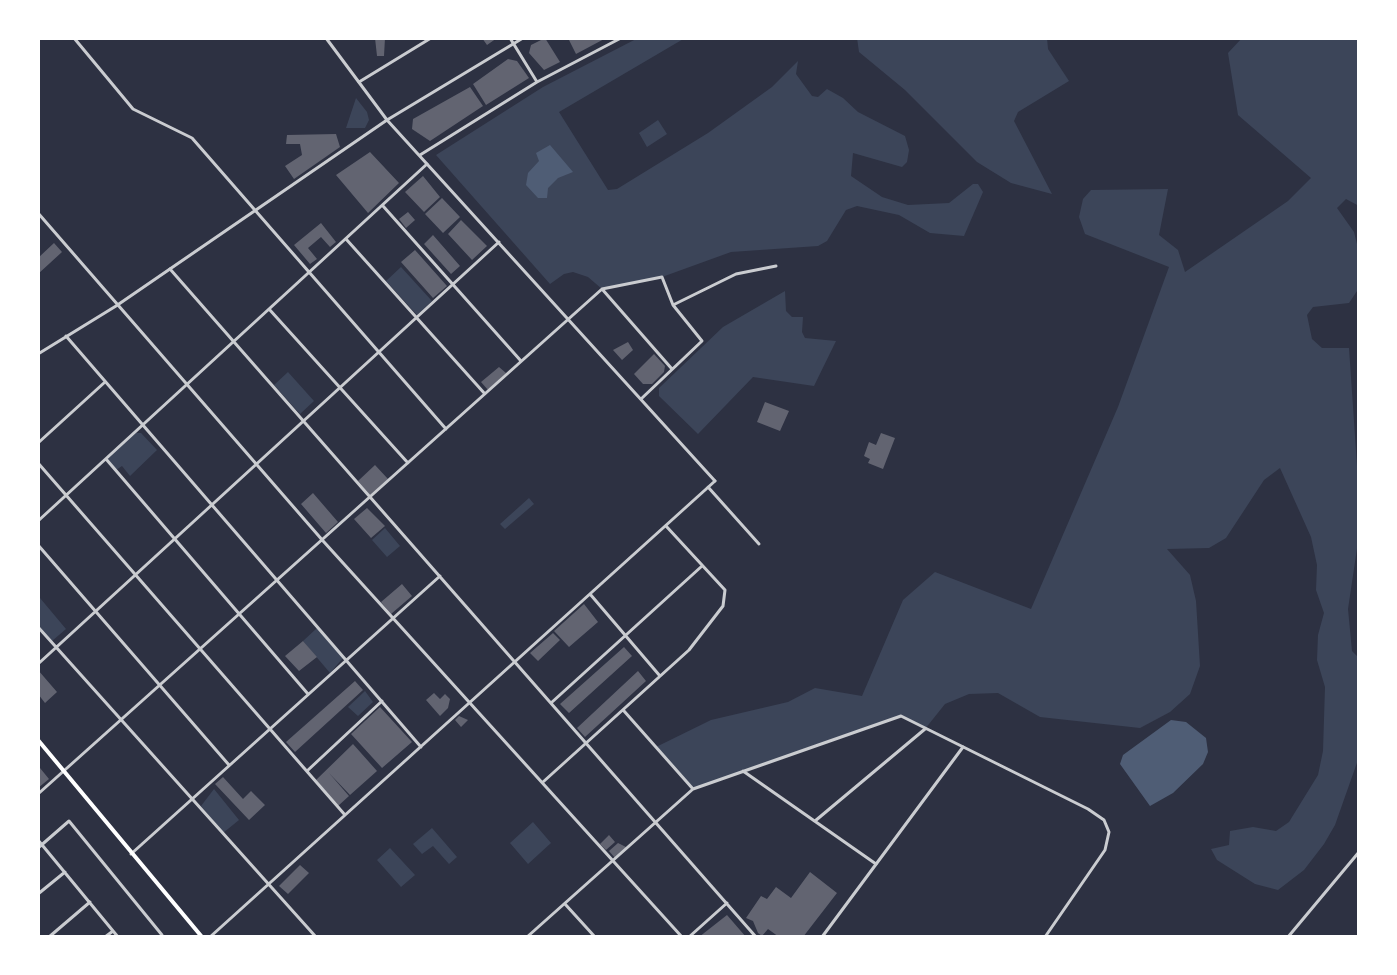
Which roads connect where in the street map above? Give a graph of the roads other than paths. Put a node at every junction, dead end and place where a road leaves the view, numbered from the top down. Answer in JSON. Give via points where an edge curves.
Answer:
{"nodes":[{"id":1,"x":74,"y":38,"type":"edge"},
{"id":2,"x":326,"y":38,"type":"edge"},
{"id":3,"x":431,"y":38,"type":"edge"},
{"id":4,"x":510,"y":38,"type":"edge"},
{"id":5,"x":523,"y":38,"type":"edge"},
{"id":6,"x":621,"y":38,"type":"edge"},
{"id":7,"x":514,"y":44,"type":"junction"},
{"id":8,"x":359,"y":82,"type":"junction"},
{"id":9,"x":537,"y":82,"type":"junction"},
{"id":10,"x":387,"y":120,"type":"junction"},
{"id":11,"x":420,"y":155,"type":"junction"},
{"id":12,"x":427,"y":164,"type":"junction"},
{"id":13,"x":382,"y":205,"type":"junction"},
{"id":14,"x":255,"y":211,"type":"junction"},
{"id":15,"x":38,"y":213,"type":"edge"},
{"id":16,"x":346,"y":238,"type":"junction"},
{"id":17,"x":499,"y":242,"type":"junction"},
{"id":18,"x":776,"y":266,"type":"dead end"},
{"id":19,"x":170,"y":269,"type":"junction"},
{"id":20,"x":309,"y":272,"type":"junction"},
{"id":21,"x":452,"y":284,"type":"junction"},
{"id":22,"x":602,"y":289,"type":"junction"},
{"id":23,"x":673,"y":305,"type":"junction"},
{"id":24,"x":116,"y":306,"type":"junction"},
{"id":25,"x":269,"y":309,"type":"junction"},
{"id":26,"x":417,"y":317,"type":"junction"},
{"id":27,"x":568,"y":319,"type":"junction"},
{"id":28,"x":66,"y":336,"type":"junction"},
{"id":29,"x":234,"y":341,"type":"junction"},
{"id":30,"x":378,"y":352,"type":"junction"},
{"id":31,"x":38,"y":354,"type":"edge"},
{"id":32,"x":521,"y":361,"type":"junction"},
{"id":33,"x":672,"y":369,"type":"junction"},
{"id":34,"x":105,"y":382,"type":"junction"},
{"id":35,"x":185,"y":385,"type":"junction"},
{"id":36,"x":341,"y":387,"type":"junction"},
{"id":37,"x":485,"y":394,"type":"junction"},
{"id":38,"x":641,"y":399,"type":"junction"},
{"id":39,"x":303,"y":421,"type":"junction"},
{"id":40,"x":142,"y":425,"type":"junction"},
{"id":41,"x":446,"y":429,"type":"junction"},
{"id":42,"x":38,"y":443,"type":"edge"},
{"id":43,"x":106,"y":459,"type":"junction"},
{"id":44,"x":38,"y":463,"type":"edge"},
{"id":45,"x":408,"y":463,"type":"junction"},
{"id":46,"x":256,"y":465,"type":"junction"},
{"id":47,"x":708,"y":487,"type":"junction"},
{"id":48,"x":66,"y":495,"type":"junction"},
{"id":49,"x":370,"y":497,"type":"junction"},
{"id":50,"x":212,"y":505,"type":"junction"},
{"id":51,"x":38,"y":521,"type":"edge"},
{"id":52,"x":666,"y":526,"type":"junction"},
{"id":53,"x":175,"y":539,"type":"junction"},
{"id":54,"x":324,"y":542,"type":"junction"},
{"id":55,"x":759,"y":544,"type":"dead end"},
{"id":56,"x":38,"y":545,"type":"edge"},
{"id":57,"x":703,"y":566,"type":"junction"},
{"id":58,"x":136,"y":575,"type":"junction"},
{"id":59,"x":440,"y":576,"type":"junction"},
{"id":60,"x":278,"y":581,"type":"junction"},
{"id":61,"x":590,"y":594,"type":"junction"},
{"id":62,"x":96,"y":611,"type":"junction"},
{"id":63,"x":238,"y":616,"type":"junction"},
{"id":64,"x":393,"y":619,"type":"junction"},
{"id":65,"x":38,"y":627,"type":"edge"},
{"id":66,"x":625,"y":635,"type":"junction"},
{"id":67,"x":56,"y":647,"type":"junction"},
{"id":68,"x":201,"y":650,"type":"junction"},
{"id":69,"x":346,"y":660,"type":"junction"},
{"id":70,"x":515,"y":662,"type":"junction"},
{"id":71,"x":38,"y":664,"type":"edge"},
{"id":72,"x":660,"y":676,"type":"junction"},
{"id":73,"x":161,"y":686,"type":"junction"},
{"id":74,"x":308,"y":694,"type":"junction"},
{"id":75,"x":382,"y":701,"type":"junction"},
{"id":76,"x":471,"y":702,"type":"junction"},
{"id":77,"x":551,"y":703,"type":"junction"},
{"id":78,"x":623,"y":710,"type":"junction"},
{"id":79,"x":122,"y":721,"type":"junction"},
{"id":80,"x":270,"y":729,"type":"junction"},
{"id":81,"x":925,"y":729,"type":"junction"},
{"id":82,"x":38,"y":740,"type":"edge"},
{"id":83,"x":586,"y":743,"type":"junction"},
{"id":84,"x":421,"y":747,"type":"junction"},
{"id":85,"x":963,"y":747,"type":"junction"},
{"id":86,"x":229,"y":765,"type":"junction"},
{"id":87,"x":307,"y":771,"type":"junction"},
{"id":88,"x":743,"y":771,"type":"junction"},
{"id":89,"x":65,"y":773,"type":"junction"},
{"id":90,"x":543,"y":782,"type":"junction"},
{"id":91,"x":693,"y":789,"type":"junction"},
{"id":92,"x":38,"y":794,"type":"edge"},
{"id":93,"x":192,"y":799,"type":"junction"},
{"id":94,"x":345,"y":815,"type":"junction"},
{"id":95,"x":815,"y":821,"type":"junction"},
{"id":96,"x":655,"y":822,"type":"junction"},
{"id":97,"x":38,"y":840,"type":"edge"},
{"id":98,"x":40,"y":847,"type":"edge"},
{"id":99,"x":1359,"y":852,"type":"edge"},
{"id":100,"x":131,"y":854,"type":"junction"},
{"id":101,"x":613,"y":862,"type":"junction"},
{"id":102,"x":876,"y":864,"type":"junction"},
{"id":103,"x":65,"y":872,"type":"junction"},
{"id":104,"x":269,"y":884,"type":"junction"},
{"id":105,"x":38,"y":894,"type":"edge"},
{"id":106,"x":90,"y":902,"type":"junction"},
{"id":107,"x":565,"y":903,"type":"junction"},
{"id":108,"x":727,"y":903,"type":"junction"},
{"id":109,"x":113,"y":931,"type":"junction"},
{"id":110,"x":49,"y":937,"type":"edge"},
{"id":111,"x":105,"y":937,"type":"edge"},
{"id":112,"x":118,"y":937,"type":"edge"},
{"id":113,"x":160,"y":937,"type":"edge"},
{"id":114,"x":202,"y":937,"type":"edge"},
{"id":115,"x":210,"y":937,"type":"edge"},
{"id":116,"x":316,"y":937,"type":"edge"},
{"id":117,"x":527,"y":937,"type":"edge"},
{"id":118,"x":595,"y":937,"type":"edge"},
{"id":119,"x":682,"y":937,"type":"edge"},
{"id":120,"x":689,"y":937,"type":"edge"},
{"id":121,"x":756,"y":937,"type":"edge"},
{"id":122,"x":822,"y":937,"type":"edge"},
{"id":123,"x":1045,"y":937,"type":"edge"},
{"id":124,"x":1288,"y":937,"type":"edge"}],
"edges":[{"from":1,"to":14,"type":"street","via":[[133,109],[192,138]]},
{"from":2,"to":8,"type":"street"},
{"from":3,"to":8,"type":"street"},
{"from":4,"to":7,"type":"street"},
{"from":5,"to":7,"type":"street"},
{"from":6,"to":9,"type":"street"},
{"from":7,"to":9,"type":"street"},
{"from":7,"to":10,"type":"street"},
{"from":8,"to":10,"type":"street"},
{"from":9,"to":11,"type":"street"},
{"from":10,"to":11,"type":"street"},
{"from":10,"to":14,"type":"street"},
{"from":11,"to":12,"type":"street"},
{"from":12,"to":13,"type":"street"},
{"from":12,"to":17,"type":"street"},
{"from":13,"to":16,"type":"street"},
{"from":13,"to":21,"type":"street"},
{"from":14,"to":19,"type":"street"},
{"from":14,"to":20,"type":"street"},
{"from":15,"to":24,"type":"street"},
{"from":16,"to":20,"type":"street"},
{"from":16,"to":26,"type":"street"},
{"from":17,"to":21,"type":"street"},
{"from":17,"to":27,"type":"street"},
{"from":18,"to":23,"type":"street","via":[[736,274]]},
{"from":19,"to":24,"type":"street"},
{"from":19,"to":29,"type":"street"},
{"from":20,"to":25,"type":"street"},
{"from":20,"to":30,"type":"street"},
{"from":21,"to":26,"type":"street"},
{"from":21,"to":32,"type":"street"},
{"from":22,"to":23,"type":"street","via":[[662,277]]},
{"from":22,"to":27,"type":"street"},
{"from":22,"to":33,"type":"street"},
{"from":23,"to":33,"type":"street","via":[[702,341]]},
{"from":24,"to":28,"type":"street"},
{"from":24,"to":35,"type":"street"},
{"from":25,"to":29,"type":"street"},
{"from":25,"to":36,"type":"street"},
{"from":26,"to":30,"type":"street"},
{"from":26,"to":37,"type":"street"},
{"from":27,"to":32,"type":"street"},
{"from":27,"to":38,"type":"street"},
{"from":28,"to":31,"type":"street"},
{"from":28,"to":34,"type":"street"},
{"from":29,"to":35,"type":"street"},
{"from":29,"to":39,"type":"street"},
{"from":30,"to":36,"type":"street"},
{"from":30,"to":41,"type":"street"},
{"from":32,"to":37,"type":"street"},
{"from":33,"to":38,"type":"street"},
{"from":34,"to":40,"type":"street"},
{"from":34,"to":42,"type":"street"},
{"from":35,"to":40,"type":"street"},
{"from":35,"to":46,"type":"street"},
{"from":36,"to":39,"type":"street"},
{"from":36,"to":45,"type":"street"},
{"from":37,"to":41,"type":"street"},
{"from":38,"to":47,"type":"street","via":[[715,481]]},
{"from":39,"to":46,"type":"street"},
{"from":39,"to":49,"type":"street"},
{"from":40,"to":43,"type":"street"},
{"from":40,"to":50,"type":"street"},
{"from":41,"to":45,"type":"street"},
{"from":43,"to":48,"type":"street"},
{"from":43,"to":53,"type":"street"},
{"from":44,"to":48,"type":"street"},
{"from":45,"to":49,"type":"street"},
{"from":46,"to":50,"type":"street"},
{"from":46,"to":54,"type":"street"},
{"from":47,"to":52,"type":"street"},
{"from":47,"to":55,"type":"street"},
{"from":48,"to":51,"type":"street"},
{"from":48,"to":58,"type":"street"},
{"from":49,"to":54,"type":"street"},
{"from":49,"to":59,"type":"street"},
{"from":50,"to":53,"type":"street"},
{"from":50,"to":60,"type":"street"},
{"from":52,"to":57,"type":"street"},
{"from":52,"to":61,"type":"street"},
{"from":53,"to":58,"type":"street"},
{"from":53,"to":63,"type":"street"},
{"from":54,"to":60,"type":"street"},
{"from":54,"to":64,"type":"street"},
{"from":56,"to":62,"type":"street"},
{"from":57,"to":66,"type":"street"},
{"from":57,"to":72,"type":"street","via":[[725,590],[725,600],[689,650]]},
{"from":58,"to":62,"type":"street"},
{"from":58,"to":68,"type":"street"},
{"from":59,"to":64,"type":"street"},
{"from":59,"to":70,"type":"street"},
{"from":60,"to":63,"type":"street"},
{"from":60,"to":69,"type":"street"},
{"from":61,"to":66,"type":"street"},
{"from":61,"to":70,"type":"street"},
{"from":62,"to":67,"type":"street"},
{"from":62,"to":73,"type":"street"},
{"from":63,"to":68,"type":"street"},
{"from":63,"to":74,"type":"street"},
{"from":64,"to":69,"type":"street"},
{"from":64,"to":76,"type":"street"},
{"from":65,"to":67,"type":"street"},
{"from":66,"to":72,"type":"street"},
{"from":66,"to":77,"type":"street"},
{"from":67,"to":71,"type":"street"},
{"from":67,"to":79,"type":"street"},
{"from":68,"to":73,"type":"street"},
{"from":68,"to":80,"type":"street"},
{"from":69,"to":74,"type":"street"},
{"from":69,"to":75,"type":"street"},
{"from":70,"to":76,"type":"street"},
{"from":70,"to":77,"type":"street"},
{"from":72,"to":78,"type":"street"},
{"from":73,"to":79,"type":"street"},
{"from":73,"to":86,"type":"street"},
{"from":74,"to":80,"type":"street"},
{"from":75,"to":84,"type":"street"},
{"from":75,"to":87,"type":"street"},
{"from":76,"to":84,"type":"street"},
{"from":76,"to":90,"type":"street"},
{"from":77,"to":83,"type":"street"},
{"from":78,"to":83,"type":"street"},
{"from":78,"to":91,"type":"street"},
{"from":79,"to":89,"type":"street"},
{"from":79,"to":93,"type":"street"},
{"from":80,"to":86,"type":"street"},
{"from":80,"to":87,"type":"street"},
{"from":81,"to":85,"type":"street"},
{"from":81,"to":88,"type":"street","via":[[901,716]]},
{"from":81,"to":95,"type":"street"},
{"from":82,"to":89,"type":"main road"},
{"from":83,"to":90,"type":"street"},
{"from":83,"to":96,"type":"street"},
{"from":84,"to":94,"type":"street"},
{"from":85,"to":102,"type":"street"},
{"from":85,"to":123,"type":"street","via":[[1088,809],[1107,826],[1105,850]]},
{"from":86,"to":93,"type":"street"},
{"from":87,"to":94,"type":"street"},
{"from":88,"to":91,"type":"street"},
{"from":88,"to":95,"type":"street"},
{"from":89,"to":92,"type":"street"},
{"from":89,"to":100,"type":"main road"},
{"from":90,"to":101,"type":"street"},
{"from":91,"to":96,"type":"street"},
{"from":93,"to":100,"type":"street"},
{"from":93,"to":104,"type":"street"},
{"from":94,"to":104,"type":"street"},
{"from":95,"to":102,"type":"street"},
{"from":96,"to":101,"type":"street"},
{"from":96,"to":108,"type":"street"},
{"from":97,"to":98,"type":"street"},
{"from":98,"to":103,"type":"street"},
{"from":98,"to":113,"type":"street","via":[[69,821]]},
{"from":99,"to":124,"type":"street"},
{"from":100,"to":114,"type":"main road"},
{"from":101,"to":107,"type":"street"},
{"from":101,"to":119,"type":"street"},
{"from":102,"to":122,"type":"street"},
{"from":103,"to":105,"type":"street"},
{"from":103,"to":106,"type":"street"},
{"from":104,"to":115,"type":"street"},
{"from":104,"to":116,"type":"street"},
{"from":106,"to":109,"type":"street"},
{"from":106,"to":110,"type":"street"},
{"from":107,"to":117,"type":"street"},
{"from":107,"to":118,"type":"street"},
{"from":108,"to":120,"type":"street"},
{"from":108,"to":121,"type":"street"},
{"from":109,"to":111,"type":"street"},
{"from":109,"to":112,"type":"street"}]}
